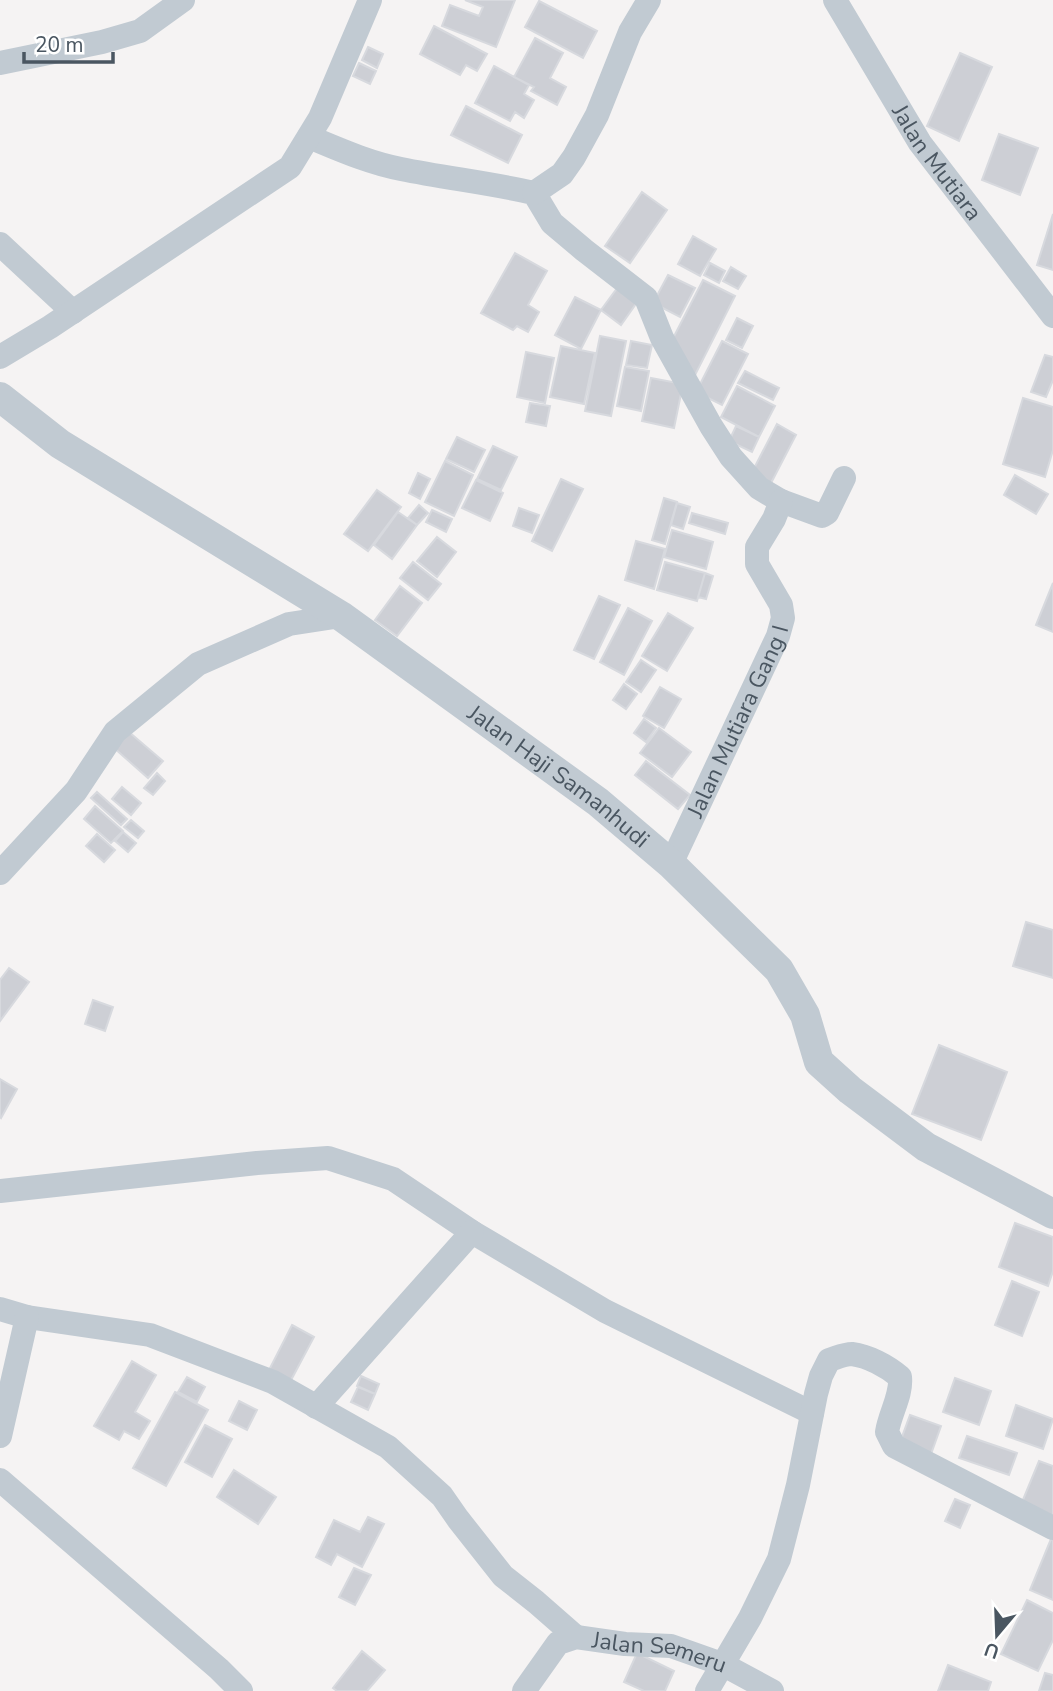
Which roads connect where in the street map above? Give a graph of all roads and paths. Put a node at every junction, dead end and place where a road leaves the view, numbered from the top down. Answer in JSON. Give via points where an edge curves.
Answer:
{"nodes":[{"id":1,"x":183,"y":0,"type":"edge"},
{"id":2,"x":370,"y":0,"type":"edge"},
{"id":3,"x":649,"y":0,"type":"edge"},
{"id":4,"x":835,"y":0,"type":"edge"},
{"id":5,"x":0,"y":63,"type":"edge"},
{"id":6,"x":309,"y":136,"type":"junction"},
{"id":7,"x":534,"y":193,"type":"junction"},
{"id":8,"x":0,"y":244,"type":"edge"},
{"id":9,"x":73,"y":312,"type":"junction"},
{"id":10,"x":1053,"y":316,"type":"edge"},
{"id":11,"x":0,"y":357,"type":"edge"},
{"id":12,"x":0,"y":397,"type":"edge"},
{"id":13,"x":844,"y":478,"type":"dead end"},
{"id":14,"x":781,"y":501,"type":"junction"},
{"id":15,"x":341,"y":616,"type":"junction"},
{"id":16,"x":671,"y":864,"type":"junction"},
{"id":17,"x":0,"y":873,"type":"edge"},
{"id":18,"x":0,"y":1191,"type":"edge"},
{"id":19,"x":1053,"y":1214,"type":"edge"},
{"id":20,"x":472,"y":1232,"type":"junction"},
{"id":21,"x":0,"y":1309,"type":"edge"},
{"id":22,"x":27,"y":1317,"type":"junction"},
{"id":23,"x":316,"y":1407,"type":"junction"},
{"id":24,"x":812,"y":1413,"type":"junction"},
{"id":25,"x":0,"y":1436,"type":"edge"},
{"id":26,"x":0,"y":1480,"type":"edge"},
{"id":27,"x":1053,"y":1528,"type":"edge"},
{"id":28,"x":576,"y":1637,"type":"junction"},
{"id":29,"x":722,"y":1664,"type":"junction"},
{"id":30,"x":241,"y":1691,"type":"edge"},
{"id":31,"x":524,"y":1691,"type":"edge"},
{"id":32,"x":707,"y":1691,"type":"edge"},
{"id":33,"x":772,"y":1691,"type":"edge"}],
"edges":[{"from":1,"to":5,"type":"street","via":[[139,31]]},
{"from":2,"to":6,"type":"street"},
{"from":3,"to":7,"type":"street","via":[[574,157],[562,174]]},
{"from":4,"to":10,"type":"street","name":"Jalan Mutiara","via":[[920,143]]},
{"from":6,"to":7,"type":"street","via":[[398,169]]},
{"from":6,"to":9,"type":"street","via":[[290,167]]},
{"from":7,"to":14,"type":"street","via":[[552,223],[646,298],[662,338],[731,457],[759,488]]},
{"from":8,"to":9,"type":"street"},
{"from":9,"to":11,"type":"street"},
{"from":12,"to":15,"type":"street","name":"Jalan Haji Samanhudi","via":[[60,444]]},
{"from":13,"to":14,"type":"street","via":[[825,515]]},
{"from":14,"to":16,"type":"street","name":"Jalan Mutiara Gang I","via":[[757,547],[757,565],[781,605],[778,636]]},
{"from":15,"to":16,"type":"street","name":"Jalan Haji Samanhudi","via":[[598,802]]},
{"from":15,"to":17,"type":"street","via":[[289,624],[198,664],[115,732],[76,791]]},
{"from":16,"to":19,"type":"street","name":"Jalan Haji Samanhudi","via":[[779,970],[805,1015],[819,1062],[926,1147]]},
{"from":18,"to":20,"type":"street","via":[[328,1158],[393,1178]]},
{"from":20,"to":23,"type":"street"},
{"from":20,"to":24,"type":"street","via":[[605,1311]]},
{"from":21,"to":22,"type":"street"},
{"from":22,"to":23,"type":"street","via":[[150,1335],[273,1382]]},
{"from":22,"to":25,"type":"street"},
{"from":23,"to":28,"type":"street","via":[[388,1447],[442,1496],[503,1576]]},
{"from":24,"to":27,"type":"street","via":[[829,1360],[852,1354],[891,1369],[900,1377],[901,1386],[887,1432],[894,1447]]},
{"from":24,"to":29,"type":"street","via":[[779,1559]]},
{"from":26,"to":30,"type":"street"},
{"from":28,"to":29,"type":"street","name":"Jalan Semeru","via":[[671,1646]]},
{"from":28,"to":31,"type":"street","name":"Jalan Semeru","via":[[558,1643]]},
{"from":29,"to":32,"type":"street"},
{"from":29,"to":33,"type":"street","name":"Jalan Semeru"}]}
